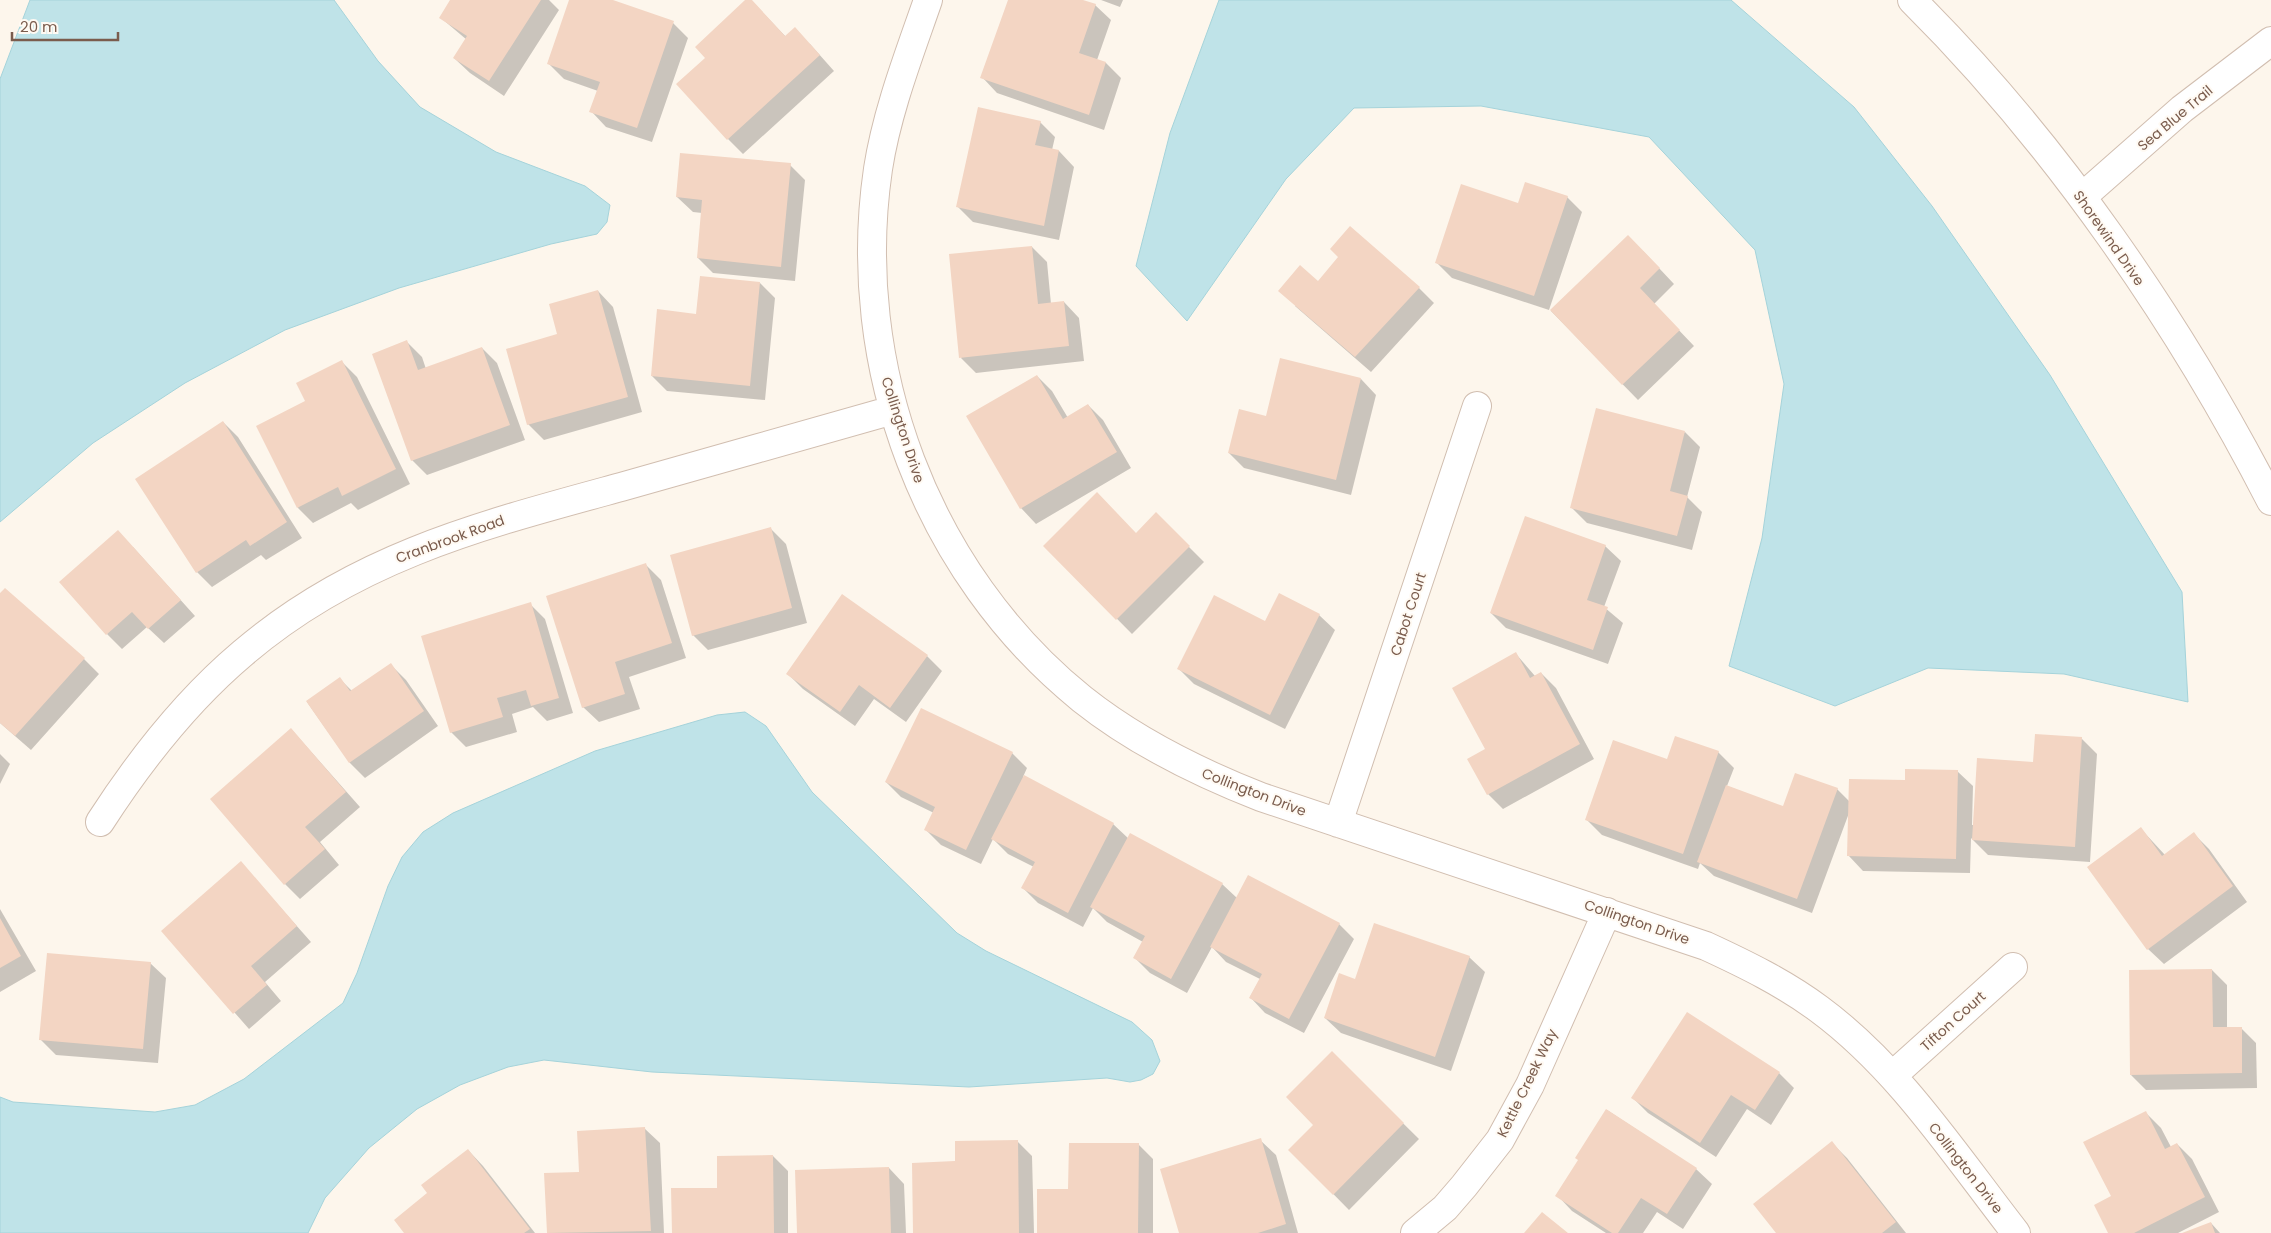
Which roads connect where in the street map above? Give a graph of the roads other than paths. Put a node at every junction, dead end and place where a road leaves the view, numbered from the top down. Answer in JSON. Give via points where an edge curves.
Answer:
{"nodes":[{"id":1,"x":928,"y":0,"type":"edge"},
{"id":2,"x":1912,"y":0,"type":"edge"},
{"id":3,"x":2271,"y":42,"type":"edge"},
{"id":4,"x":2082,"y":197,"type":"junction"},
{"id":5,"x":1477,"y":406,"type":"dead end"},
{"id":6,"x":893,"y":410,"type":"junction"},
{"id":7,"x":2271,"y":501,"type":"edge"},
{"id":8,"x":100,"y":822,"type":"dead end"},
{"id":9,"x":1338,"y":823,"type":"junction"},
{"id":10,"x":1607,"y":912,"type":"junction"},
{"id":11,"x":2013,"y":967,"type":"dead end"},
{"id":12,"x":1892,"y":1076,"type":"junction"},
{"id":13,"x":1415,"y":1233,"type":"edge"},
{"id":14,"x":2016,"y":1233,"type":"edge"}],
"edges":[{"from":1,"to":6,"type":"street","name":"Collington Drive","via":[[891,112],[878,169],[871,246],[875,323]]},
{"from":2,"to":4,"type":"street","name":"Shorewind Drive","via":[[1999,94]]},
{"from":3,"to":4,"type":"street","name":"Sea Blue Trail","via":[[2182,109]]},
{"from":4,"to":7,"type":"street","name":"Shorewind Drive","via":[[2171,326],[2239,439]]},
{"from":5,"to":9,"type":"street","name":"Cabot Court"},
{"from":6,"to":8,"type":"street","name":"Cranbrook Road","via":[[485,524],[408,552],[358,576],[301,610],[243,652],[183,709],[131,774]]},
{"from":6,"to":9,"type":"street","name":"Collington Drive","via":[[914,472],[948,542],[976,586],[1025,646],[1081,698],[1145,743],[1213,778]]},
{"from":9,"to":10,"type":"street","name":"Collington Drive"},
{"from":10,"to":12,"type":"street","name":"Collington Drive","via":[[1706,946],[1764,974],[1819,1009]]},
{"from":10,"to":13,"type":"street","name":"Kettle Creek Way","via":[[1530,1085],[1500,1140],[1445,1208]]},
{"from":11,"to":12,"type":"street","name":"Tifton Court"},
{"from":12,"to":14,"type":"street","name":"Collington Drive"}]}
